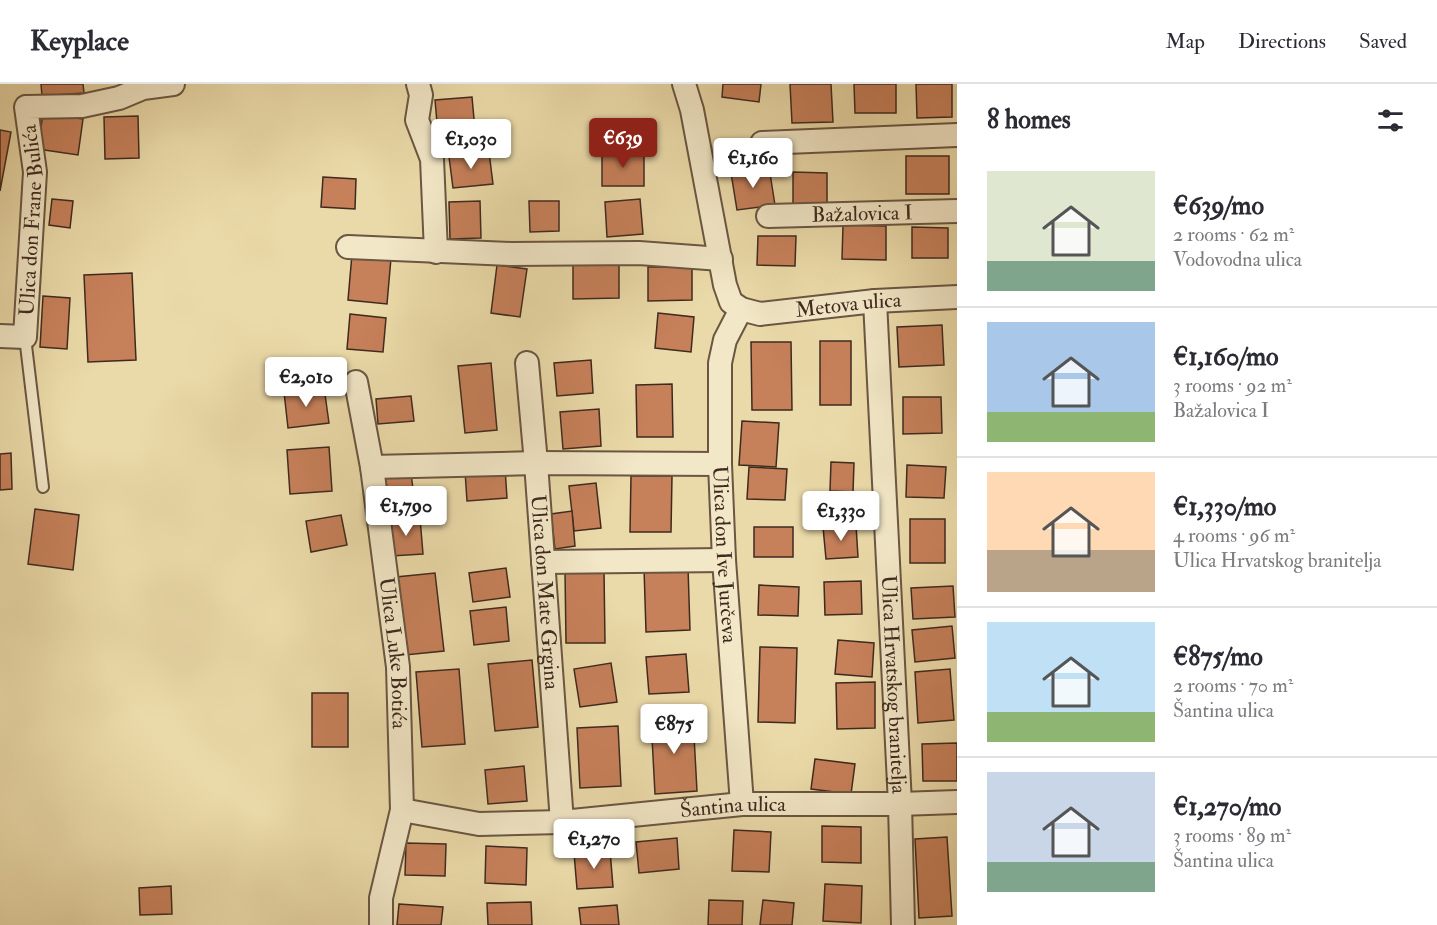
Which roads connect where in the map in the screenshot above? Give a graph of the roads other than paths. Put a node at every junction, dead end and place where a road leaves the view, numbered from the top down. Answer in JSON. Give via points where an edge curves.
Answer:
{"nodes":[{"id":1,"x":418,"y":84,"type":"edge"},
{"id":2,"x":684,"y":84,"type":"edge"},
{"id":3,"x":167,"y":85,"type":"edge"},
{"id":4,"x":957,"y":135,"type":"edge"},
{"id":5,"x":762,"y":142,"type":"dead end"},
{"id":6,"x":957,"y":211,"type":"edge"},
{"id":7,"x":768,"y":216,"type":"dead end"},
{"id":8,"x":348,"y":247,"type":"dead end"},
{"id":9,"x":436,"y":252,"type":"junction"},
{"id":10,"x":721,"y":259,"type":"junction"},
{"id":11,"x":957,"y":297,"type":"edge"},
{"id":12,"x":875,"y":302,"type":"junction"},
{"id":13,"x":741,"y":309,"type":"junction"},
{"id":14,"x":0,"y":336,"type":"edge"},
{"id":15,"x":25,"y":338,"type":"junction"},
{"id":16,"x":527,"y":363,"type":"dead end"},
{"id":17,"x":356,"y":382,"type":"dead end"},
{"id":18,"x":536,"y":463,"type":"junction"},
{"id":19,"x":720,"y":464,"type":"junction"},
{"id":20,"x":372,"y":467,"type":"junction"},
{"id":21,"x":42,"y":487,"type":"dead end"},
{"id":22,"x":724,"y":560,"type":"junction"},
{"id":23,"x":543,"y":562,"type":"junction"},
{"id":24,"x":957,"y":802,"type":"edge"},
{"id":25,"x":742,"y":804,"type":"junction"},
{"id":26,"x":900,"y":804,"type":"junction"},
{"id":27,"x":402,"y":810,"type":"junction"},
{"id":28,"x":562,"y":822,"type":"junction"},
{"id":29,"x":381,"y":925,"type":"edge"},
{"id":30,"x":903,"y":925,"type":"edge"}],
"edges":[{"from":1,"to":9,"type":"street","via":[[421,95],[417,120],[432,159]]},
{"from":2,"to":10,"type":"street"},
{"from":3,"to":15,"type":"street","name":"Ulica don Frane Bulića","via":[[82,106],[26,107],[35,172]]},
{"from":4,"to":5,"type":"street"},
{"from":6,"to":7,"type":"street","name":"Bažalovica I"},
{"from":8,"to":9,"type":"street"},
{"from":9,"to":10,"type":"street","via":[[639,253]]},
{"from":10,"to":13,"type":"street","via":[[731,302]]},
{"from":11,"to":12,"type":"street","name":"Metova ulica"},
{"from":12,"to":13,"type":"street","name":"Metova ulica","via":[[760,314]]},
{"from":12,"to":26,"type":"street","name":"Ulica Hrvatskog branitelja"},
{"from":13,"to":19,"type":"street","name":"Ulica don Ive Jurčeva","via":[[725,340],[720,363]]},
{"from":14,"to":15,"type":"street","name":"Ulica don Frane Bulića"},
{"from":15,"to":21,"type":"lane"},
{"from":16,"to":18,"type":"street","name":"Ulica don Mate Grgina"},
{"from":17,"to":20,"type":"street","name":"Ulica Luke Botića"},
{"from":18,"to":19,"type":"street"},
{"from":18,"to":20,"type":"street"},
{"from":18,"to":23,"type":"street","name":"Ulica don Mate Grgina"},
{"from":19,"to":22,"type":"street","name":"Ulica don Ive Jurčeva"},
{"from":20,"to":27,"type":"street","name":"Ulica Luke Botića","via":[[398,667]]},
{"from":22,"to":23,"type":"street"},
{"from":22,"to":25,"type":"street","name":"Ulica don Ive Jurčeva"},
{"from":23,"to":28,"type":"street","name":"Ulica don Mate Grgina"},
{"from":24,"to":26,"type":"street","name":"Šantina ulica"},
{"from":25,"to":26,"type":"street","name":"Šantina ulica"},
{"from":25,"to":28,"type":"street","name":"Šantina ulica"},
{"from":26,"to":30,"type":"street","name":"Ulica Hrvatskog branitelja"},
{"from":27,"to":28,"type":"street","name":"Šantina ulica","via":[[479,824]]},
{"from":27,"to":29,"type":"street","name":"Ulica Luke Botića","via":[[381,898]]}]}
